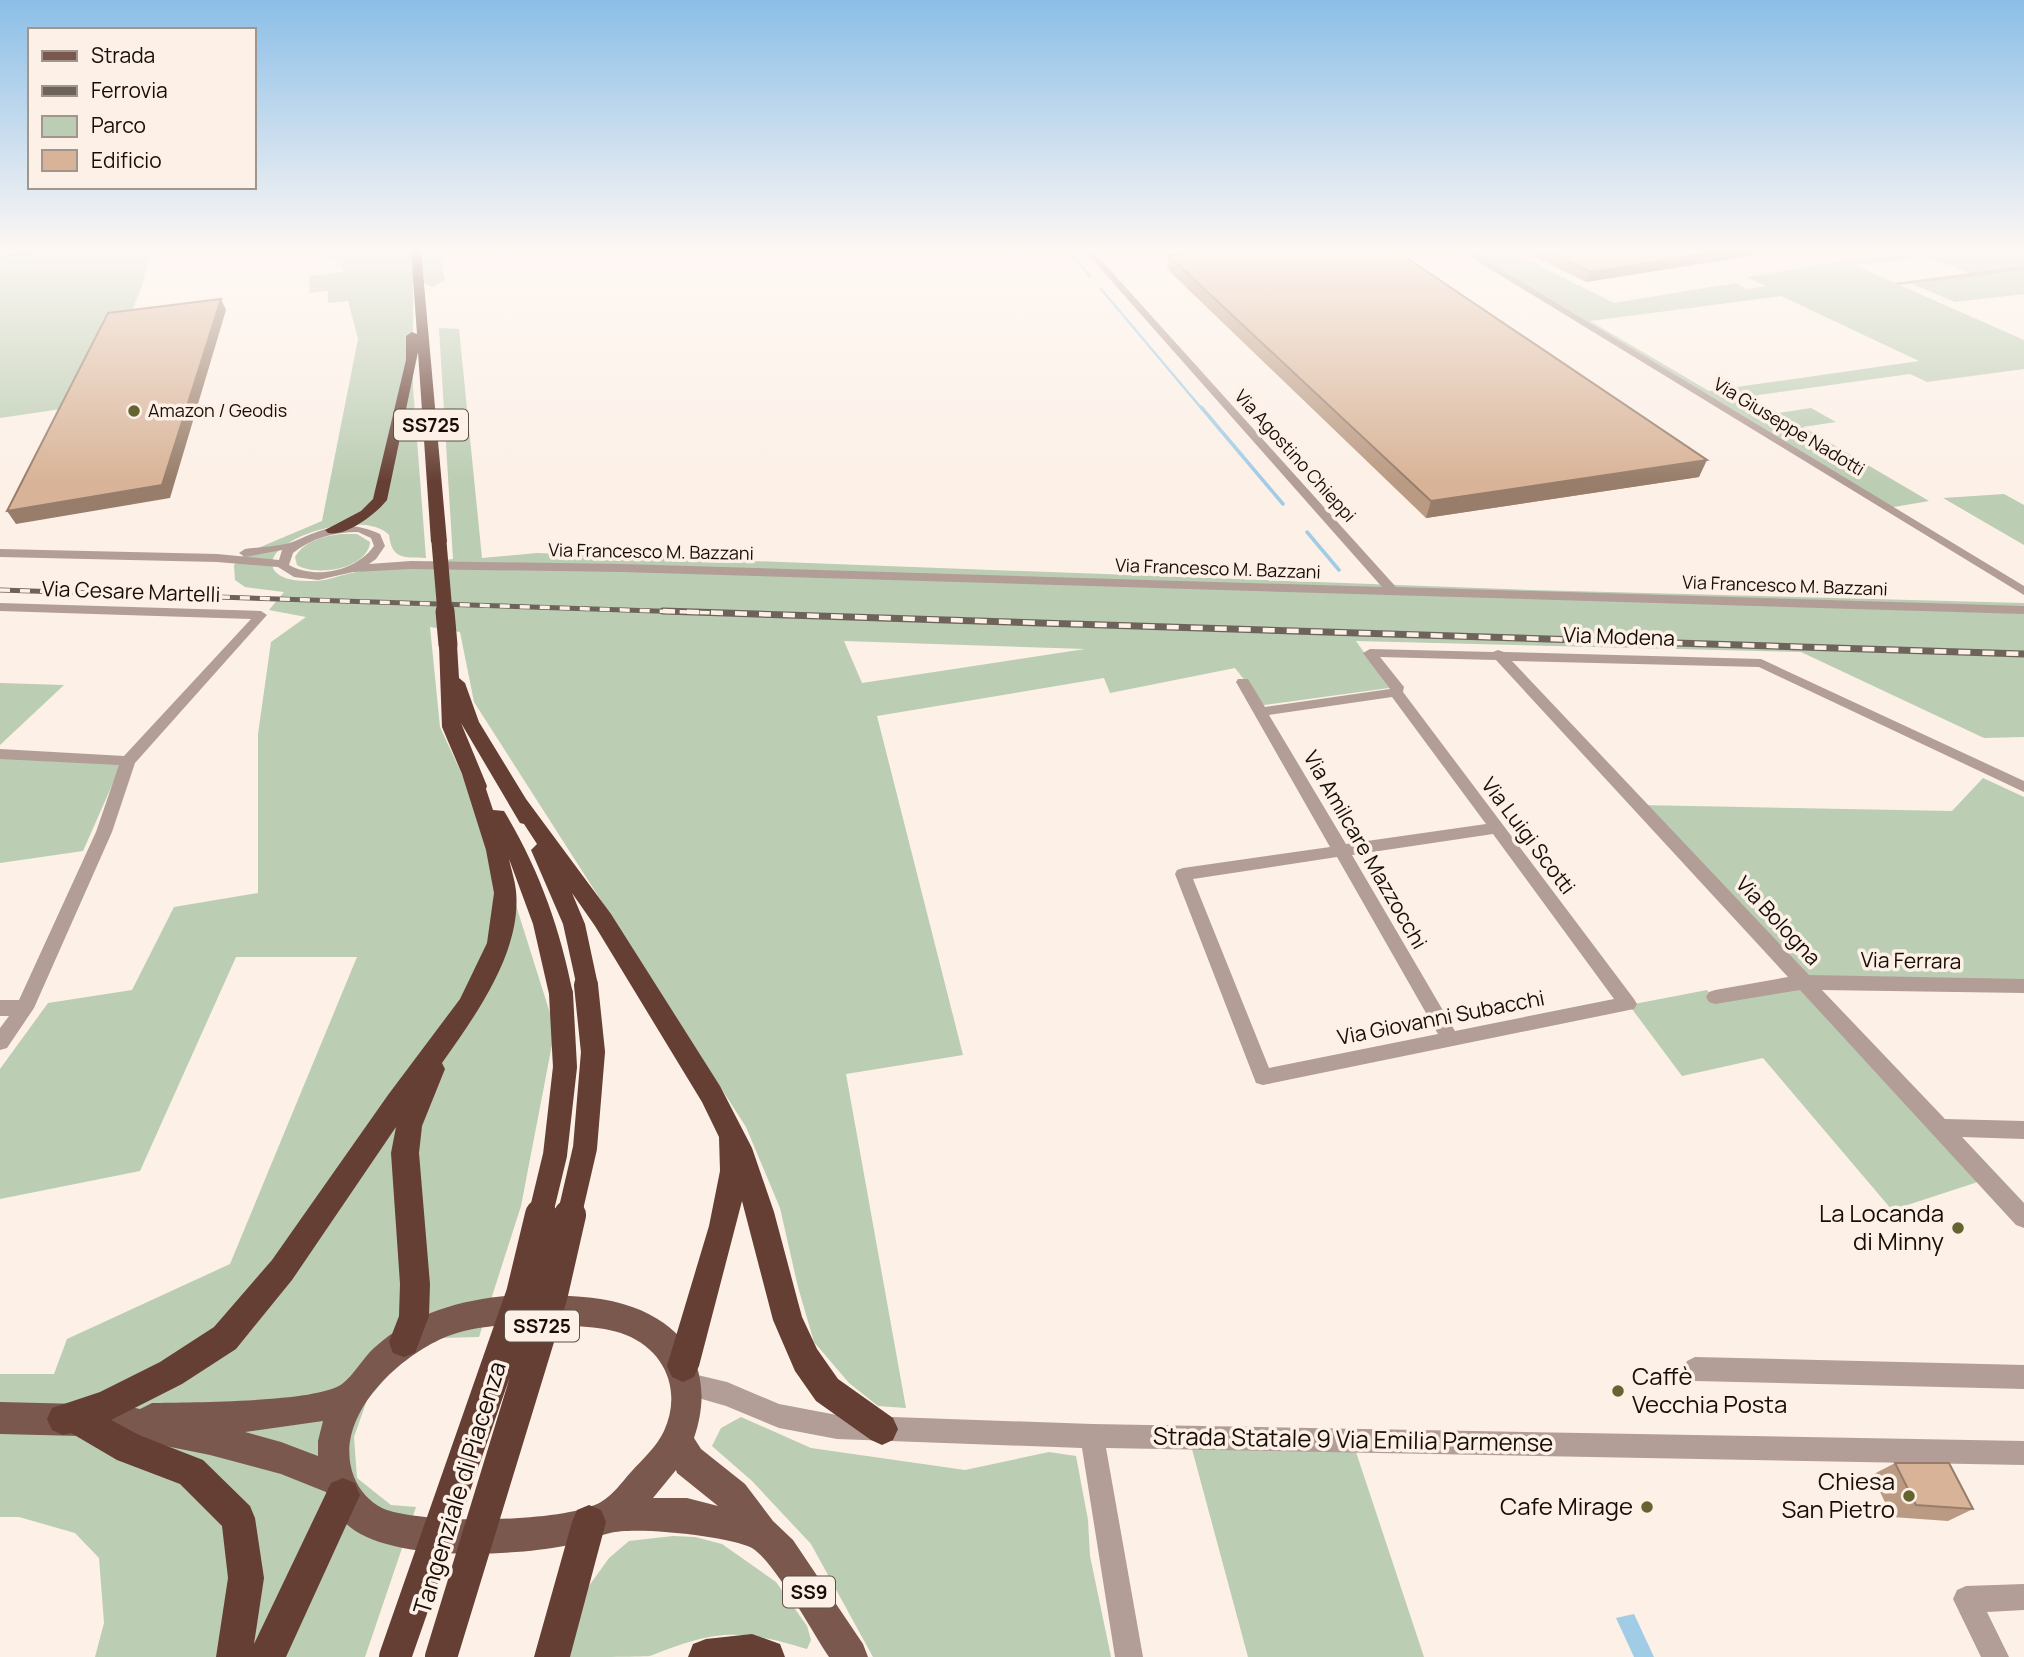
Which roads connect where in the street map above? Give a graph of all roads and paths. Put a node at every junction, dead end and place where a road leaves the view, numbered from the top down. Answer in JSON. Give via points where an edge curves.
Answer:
{"nodes":[{"id":1,"x":412,"y":327,"type":"edge"},
{"id":2,"x":422,"y":327,"type":"edge"},
{"id":3,"x":1157,"y":327,"type":"edge"},
{"id":4,"x":1590,"y":327,"type":"edge"},
{"id":5,"x":333,"y":530,"type":"junction"},
{"id":6,"x":294,"y":545,"type":"junction"},
{"id":7,"x":380,"y":548,"type":"junction"},
{"id":8,"x":0,"y":553,"type":"edge"},
{"id":9,"x":217,"y":558,"type":"junction"},
{"id":10,"x":283,"y":564,"type":"junction"},
{"id":11,"x":411,"y":565,"type":"junction"},
{"id":12,"x":353,"y":568,"type":"junction"},
{"id":13,"x":1392,"y":591,"type":"junction"},
{"id":14,"x":2024,"y":591,"type":"edge"},
{"id":15,"x":0,"y":607,"type":"edge"},
{"id":16,"x":2024,"y":610,"type":"edge"},
{"id":17,"x":448,"y":653,"type":"junction"},
{"id":18,"x":1498,"y":654,"type":"junction"},
{"id":19,"x":1242,"y":682,"type":"dead end"},
{"id":20,"x":1396,"y":692,"type":"junction"},
{"id":21,"x":1260,"y":712,"type":"junction"},
{"id":22,"x":0,"y":754,"type":"edge"},
{"id":23,"x":128,"y":761,"type":"junction"},
{"id":24,"x":471,"y":776,"type":"junction"},
{"id":25,"x":2024,"y":787,"type":"edge"},
{"id":26,"x":522,"y":805,"type":"junction"},
{"id":27,"x":1496,"y":828,"type":"junction"},
{"id":28,"x":1342,"y":850,"type":"junction"},
{"id":29,"x":1804,"y":982,"type":"junction"},
{"id":30,"x":2024,"y":986,"type":"edge"},
{"id":31,"x":574,"y":989,"type":"junction"},
{"id":32,"x":1715,"y":997,"type":"dead end"},
{"id":33,"x":1628,"y":1004,"type":"joint"},
{"id":34,"x":0,"y":1008,"type":"edge"},
{"id":35,"x":25,"y":1008,"type":"junction"},
{"id":36,"x":1451,"y":1040,"type":"junction"},
{"id":37,"x":0,"y":1042,"type":"edge"},
{"id":38,"x":442,"y":1045,"type":"junction"},
{"id":39,"x":1940,"y":1128,"type":"junction"},
{"id":40,"x":2024,"y":1129,"type":"edge"},
{"id":41,"x":732,"y":1136,"type":"junction"},
{"id":42,"x":2024,"y":1218,"type":"edge"},
{"id":43,"x":404,"y":1342,"type":"junction"},
{"id":44,"x":1695,"y":1369,"type":"dead end"},
{"id":45,"x":686,"y":1376,"type":"junction"},
{"id":46,"x":2024,"y":1377,"type":"edge"},
{"id":47,"x":351,"y":1398,"type":"junction"},
{"id":48,"x":0,"y":1418,"type":"edge"},
{"id":49,"x":71,"y":1420,"type":"junction"},
{"id":50,"x":121,"y":1421,"type":"junction"},
{"id":51,"x":882,"y":1429,"type":"junction"},
{"id":52,"x":1093,"y":1436,"type":"junction"},
{"id":53,"x":677,"y":1440,"type":"junction"},
{"id":54,"x":2024,"y":1453,"type":"edge"},
{"id":55,"x":340,"y":1488,"type":"junction"},
{"id":56,"x":600,"y":1518,"type":"junction"},
{"id":57,"x":761,"y":1533,"type":"junction"},
{"id":58,"x":2024,"y":1597,"type":"edge"},
{"id":59,"x":234,"y":1657,"type":"edge"},
{"id":60,"x":267,"y":1657,"type":"edge"},
{"id":61,"x":395,"y":1657,"type":"edge"},
{"id":62,"x":441,"y":1657,"type":"edge"},
{"id":63,"x":552,"y":1657,"type":"edge"},
{"id":64,"x":706,"y":1657,"type":"edge"},
{"id":65,"x":767,"y":1657,"type":"edge"},
{"id":66,"x":850,"y":1657,"type":"edge"},
{"id":67,"x":1129,"y":1657,"type":"edge"},
{"id":68,"x":1995,"y":1657,"type":"edge"}],
"edges":[{"from":1,"to":5,"type":"highway","via":[[412,360],[380,500],[366,514]]},
{"from":2,"to":17,"type":"highway","name":"Tangenziale di Piacenza","number":"SS725","bridge":true},
{"from":3,"to":13,"type":"street","name":"Via Agostino Chieppi"},
{"from":4,"to":14,"type":"street","name":"Via Giuseppe Nadotti"},
{"from":5,"to":6,"type":"street"},
{"from":5,"to":7,"type":"street","name":"Via Francesco M. Bazzani","via":[[370,531],[381,541]]},
{"from":6,"to":9,"type":"street"},
{"from":6,"to":10,"type":"street"},
{"from":7,"to":11,"type":"street","name":"Via Francesco M. Bazzani"},
{"from":7,"to":12,"type":"street"},
{"from":8,"to":9,"type":"street"},
{"from":9,"to":10,"type":"street"},
{"from":10,"to":12,"type":"street","via":[[288,572],[309,577]]},
{"from":11,"to":12,"type":"street","name":"Via Francesco M. Bazzani"},
{"from":11,"to":13,"type":"street","name":"Via Francesco M. Bazzani"},
{"from":13,"to":16,"type":"street","name":"Via Francesco M. Bazzani"},
{"from":15,"to":23,"type":"street","name":"Via Cesare Martelli","via":[[261,615]]},
{"from":17,"to":24,"type":"highway","name":"Tangenziale di Piacenza","number":"SS725","via":[[452,727]]},
{"from":17,"to":26,"type":"highway","name":"Tangenziale di Piacenza","number":"SS725","via":[[470,722]]},
{"from":18,"to":20,"type":"street","name":"Via Modena","via":[[1370,653],[1397,687]]},
{"from":18,"to":25,"type":"street","name":"Via Modena","via":[[1761,663]]},
{"from":18,"to":29,"type":"street","name":"Via Bologna"},
{"from":19,"to":21,"type":"street","name":"Via Amilcare Mazzocchi"},
{"from":20,"to":21,"type":"street"},
{"from":20,"to":27,"type":"street","name":"Via Luigi Scotti"},
{"from":21,"to":28,"type":"street","name":"Via Amilcare Mazzocchi"},
{"from":22,"to":23,"type":"street"},
{"from":23,"to":35,"type":"street","via":[[104,832]]},
{"from":24,"to":31,"type":"highway","name":"Tangenziale di Piacenza","number":"SS725","via":[[525,868]]},
{"from":24,"to":38,"type":"highway","via":[[497,850],[505,893],[499,943],[469,1006]]},
{"from":26,"to":31,"type":"highway","name":"Tangenziale di Piacenza","number":"SS725","via":[[574,924]]},
{"from":26,"to":41,"type":"highway","via":[[603,920],[711,1094]]},
{"from":27,"to":28,"type":"street"},
{"from":27,"to":33,"type":"street","name":"Via Luigi Scotti"},
{"from":28,"to":36,"type":"street","name":"Via Amilcare Mazzocchi"},
{"from":28,"to":36,"type":"street","name":"Via Giovanni Subacchi","via":[[1183,874],[1263,1077]]},
{"from":29,"to":30,"type":"street","name":"Via Ferrara"},
{"from":29,"to":32,"type":"street","name":"Via Ferrara"},
{"from":29,"to":39,"type":"street","name":"Via Bologna"},
{"from":31,"to":61,"type":"highway","name":"Tangenziale di Piacenza","number":"SS725","bridge":true,"via":[[555,1155],[522,1294]]},
{"from":31,"to":62,"type":"highway","name":"Tangenziale di Piacenza","number":"SS725","bridge":true,"via":[[593,1052],[585,1149],[552,1294]]},
{"from":33,"to":36,"type":"street","name":"Via Giovanni Subacchi"},
{"from":34,"to":35,"type":"street"},
{"from":35,"to":37,"type":"street"},
{"from":38,"to":43,"type":"highway","via":[[409,1126],[405,1153],[415,1284],[414,1316]]},
{"from":38,"to":49,"type":"highway","via":[[282,1270],[225,1338],[160,1378]]},
{"from":39,"to":40,"type":"street"},
{"from":39,"to":42,"type":"street","name":"Via Bologna"},
{"from":41,"to":45,"type":"highway","via":[[734,1171]]},
{"from":41,"to":51,"type":"highway","via":[[748,1173],[788,1320],[806,1360],[827,1390]]},
{"from":43,"to":45,"type":"main road","via":[[449,1320],[494,1311],[537,1309],[601,1316],[634,1323],[663,1340]]},
{"from":43,"to":47,"type":"main road"},
{"from":44,"to":46,"type":"street"},
{"from":45,"to":51,"type":"street","name":"Strada Statale 9 Via Emilia Parmense","via":[[779,1416],[837,1427]]},
{"from":45,"to":53,"type":"main road","via":[[685,1413]]},
{"from":47,"to":50,"type":"main road","via":[[297,1412]]},
{"from":47,"to":55,"type":"main road","via":[[332,1453]]},
{"from":48,"to":49,"type":"main road"},
{"from":49,"to":50,"type":"main road"},
{"from":49,"to":59,"type":"highway","via":[[191,1472],[238,1518],[246,1578]]},
{"from":50,"to":55,"type":"main road","via":[[281,1458]]},
{"from":51,"to":52,"type":"street","name":"Strada Statale 9 Via Emilia Parmense"},
{"from":52,"to":54,"type":"street","name":"Strada Statale 9 Via Emilia Parmense"},
{"from":52,"to":67,"type":"street"},
{"from":53,"to":56,"type":"main road","via":[[643,1484]]},
{"from":53,"to":57,"type":"main road","via":[[689,1461],[733,1496]]},
{"from":55,"to":56,"type":"main road","via":[[369,1520],[406,1532],[460,1538],[570,1528]]},
{"from":55,"to":60,"type":"highway"},
{"from":56,"to":57,"type":"main road","via":[[687,1515]]},
{"from":56,"to":63,"type":"highway"},
{"from":57,"to":66,"type":"main road","number":"SS9","via":[[781,1552]]},
{"from":58,"to":68,"type":"street","via":[[1966,1599]]},
{"from":64,"to":65,"type":"highway","via":[[752,1652]]}]}
